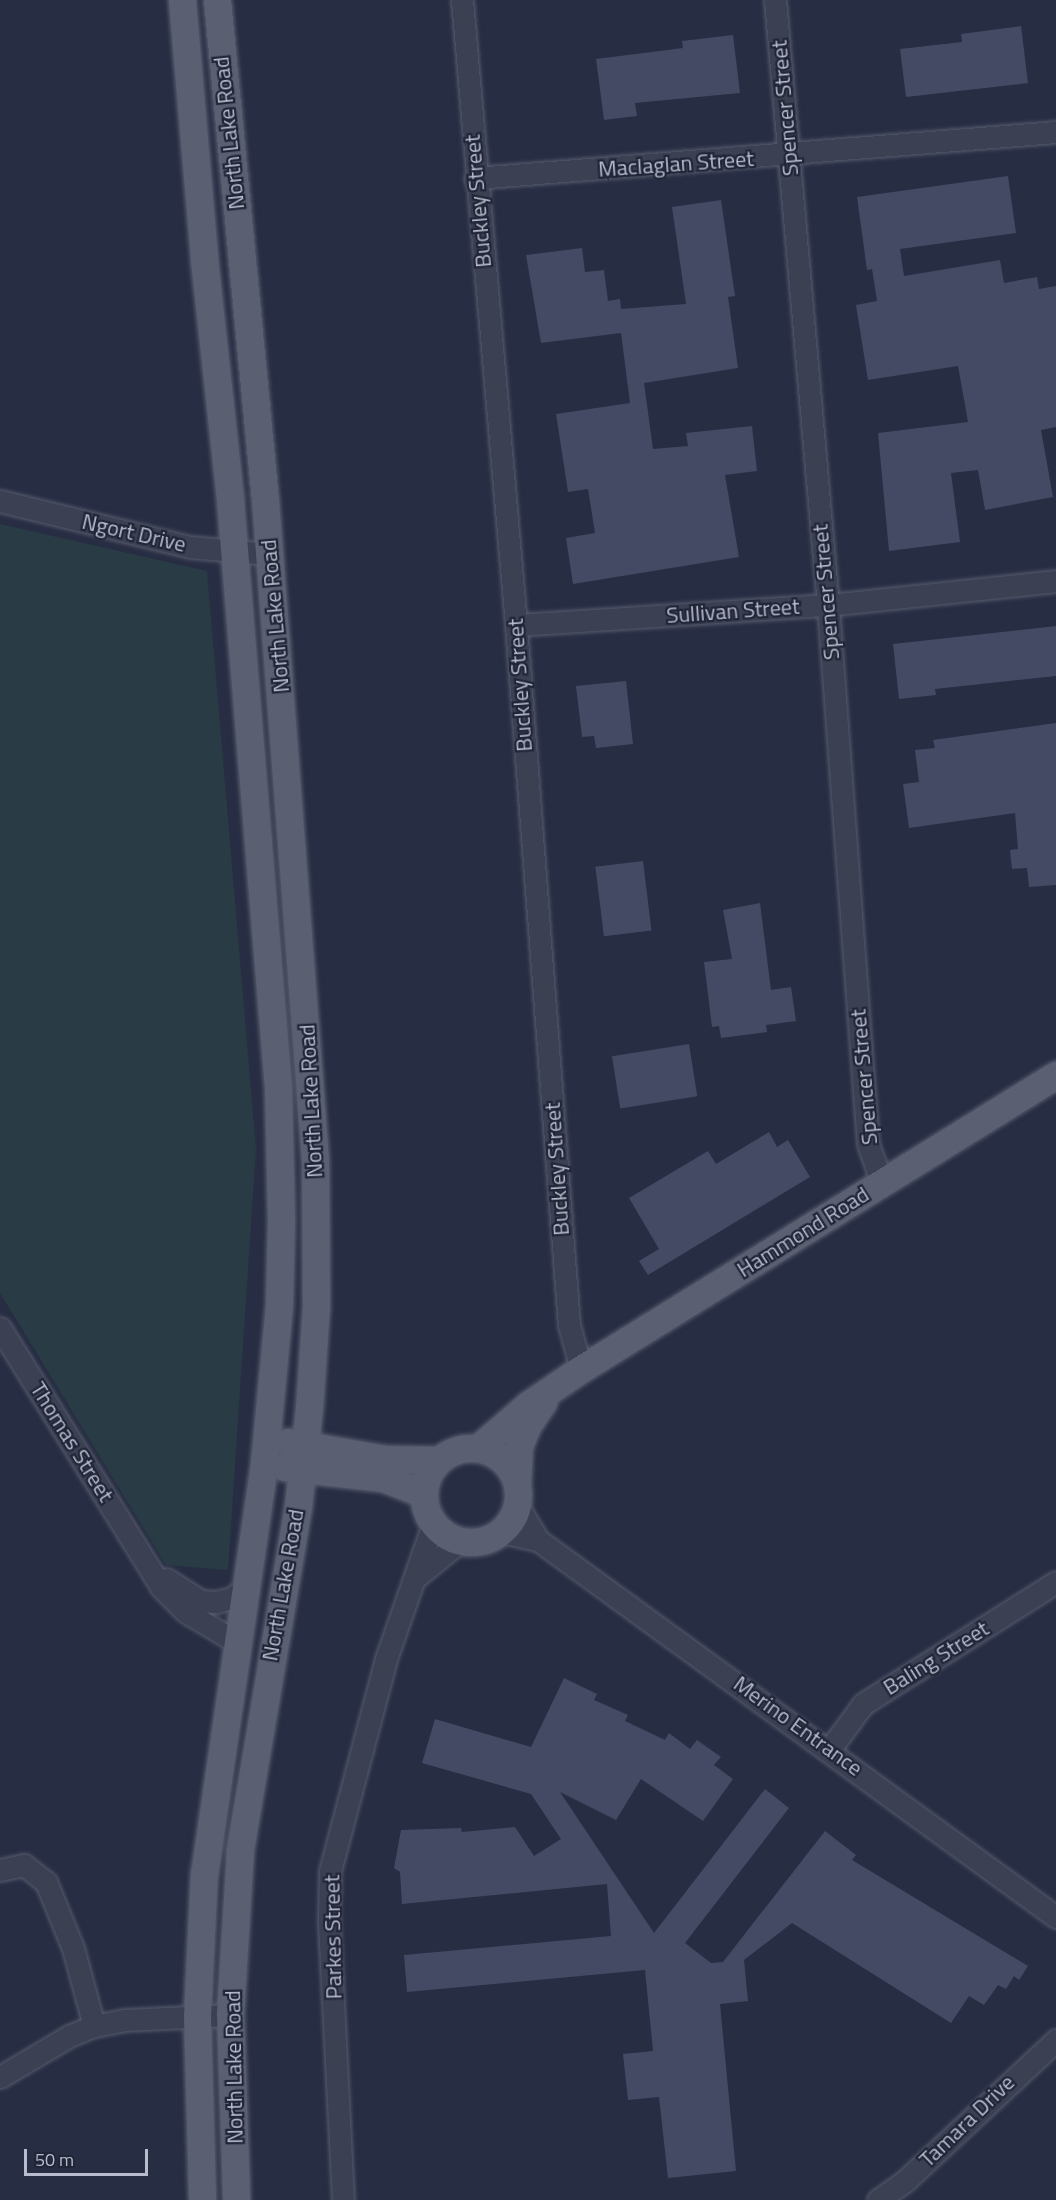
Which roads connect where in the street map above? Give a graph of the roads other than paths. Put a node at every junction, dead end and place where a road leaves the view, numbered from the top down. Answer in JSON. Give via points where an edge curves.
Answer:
{"nodes":[{"id":1,"x":182,"y":0,"type":"edge"},
{"id":2,"x":217,"y":0,"type":"edge"},
{"id":3,"x":462,"y":0,"type":"edge"},
{"id":4,"x":775,"y":0,"type":"edge"},
{"id":5,"x":1056,"y":132,"type":"edge"},
{"id":6,"x":789,"y":156,"type":"junction"},
{"id":7,"x":475,"y":178,"type":"junction"},
{"id":8,"x":0,"y":501,"type":"edge"},
{"id":9,"x":235,"y":553,"type":"junction"},
{"id":10,"x":270,"y":554,"type":"junction"},
{"id":11,"x":1056,"y":581,"type":"edge"},
{"id":12,"x":828,"y":605,"type":"junction"},
{"id":13,"x":516,"y":625,"type":"junction"},
{"id":14,"x":1056,"y":1075,"type":"edge"},
{"id":15,"x":882,"y":1183,"type":"junction"},
{"id":16,"x":0,"y":1328,"type":"edge"},
{"id":17,"x":581,"y":1369,"type":"junction"},
{"id":18,"x":551,"y":1391,"type":"junction"},
{"id":19,"x":478,"y":1448,"type":"junction"},
{"id":20,"x":265,"y":1451,"type":"junction"},
{"id":21,"x":303,"y":1457,"type":"junction"},
{"id":22,"x":439,"y":1460,"type":"junction"},
{"id":23,"x":424,"y":1494,"type":"junction"},
{"id":24,"x":517,"y":1495,"type":"junction"},
{"id":25,"x":433,"y":1524,"type":"junction"},
{"id":26,"x":502,"y":1532,"type":"junction"},
{"id":27,"x":538,"y":1540,"type":"junction"},
{"id":28,"x":459,"y":1542,"type":"junction"},
{"id":29,"x":145,"y":1556,"type":"junction"},
{"id":30,"x":415,"y":1578,"type":"junction"},
{"id":31,"x":1056,"y":1582,"type":"edge"},
{"id":32,"x":246,"y":1587,"type":"junction"},
{"id":33,"x":238,"y":1643,"type":"junction"},
{"id":34,"x":830,"y":1749,"type":"junction"},
{"id":35,"x":0,"y":1870,"type":"edge"},
{"id":36,"x":1056,"y":1917,"type":"edge"},
{"id":37,"x":230,"y":2015,"type":"junction"},
{"id":38,"x":198,"y":2016,"type":"junction"},
{"id":39,"x":94,"y":2026,"type":"junction"},
{"id":40,"x":1056,"y":2040,"type":"edge"},
{"id":41,"x":0,"y":2077,"type":"edge"},
{"id":42,"x":202,"y":2200,"type":"edge"},
{"id":43,"x":236,"y":2200,"type":"edge"},
{"id":44,"x":344,"y":2200,"type":"edge"},
{"id":45,"x":878,"y":2200,"type":"edge"}],
"edges":[{"from":1,"to":9,"type":"main road","name":"North Lake Road","via":[[206,282]]},
{"from":2,"to":10,"type":"main road","name":"North Lake Road"},
{"from":3,"to":7,"type":"street","name":"Buckley Street"},
{"from":4,"to":6,"type":"street","name":"Spencer Street"},
{"from":5,"to":6,"type":"street","name":"Maclaglan Street"},
{"from":6,"to":7,"type":"street","name":"Maclaglan Street"},
{"from":6,"to":12,"type":"street","name":"Spencer Street"},
{"from":7,"to":13,"type":"street","name":"Buckley Street"},
{"from":8,"to":9,"type":"street","name":"Ngort Drive","via":[[178,545]]},
{"from":9,"to":10,"type":"street","name":"Ngort Drive"},
{"from":9,"to":20,"type":"main road","name":"North Lake Road","via":[[278,1087],[279,1305]]},
{"from":10,"to":21,"type":"main road","name":"North Lake Road","via":[[315,1161],[316,1306]]},
{"from":11,"to":12,"type":"street","name":"Sullivan Street"},
{"from":12,"to":13,"type":"street","name":"Sullivan Street"},
{"from":12,"to":15,"type":"street","name":"Spencer Street","via":[[868,1144]]},
{"from":13,"to":17,"type":"street","name":"Buckley Street","via":[[569,1325]]},
{"from":14,"to":15,"type":"main road","name":"Hammond Road"},
{"from":15,"to":17,"type":"main road","name":"Hammond Road"},
{"from":16,"to":29,"type":"street","name":"Thomas Street"},
{"from":17,"to":18,"type":"main road","name":"Hammond Road"},
{"from":18,"to":19,"type":"main road","name":"Hammond Road","via":[[528,1405]]},
{"from":18,"to":24,"type":"main road","name":"Hammond Road","via":[[523,1436]]},
{"from":19,"to":22,"type":"main road","via":[[457,1450]]},
{"from":19,"to":24,"type":"main road","via":[[503,1461]]},
{"from":20,"to":21,"type":"main road"},
{"from":20,"to":32,"type":"main road","name":"North Lake Road"},
{"from":21,"to":22,"type":"main road"},
{"from":21,"to":23,"type":"main road","via":[[383,1478]]},
{"from":21,"to":37,"type":"main road","name":"North Lake Road","via":[[240,1850]]},
{"from":22,"to":23,"type":"main road","via":[[428,1476]]},
{"from":23,"to":25,"type":"main road"},
{"from":24,"to":26,"type":"main road"},
{"from":24,"to":27,"type":"street","name":"Merino Entrance"},
{"from":25,"to":28,"type":"main road"},
{"from":25,"to":30,"type":"street","name":"Parkes Street"},
{"from":26,"to":27,"type":"street","name":"Merino Entrance"},
{"from":26,"to":28,"type":"main road","via":[[489,1540]]},
{"from":27,"to":34,"type":"street","name":"Merino Entrance"},
{"from":28,"to":30,"type":"street","name":"Parkes Street"},
{"from":29,"to":32,"type":"street","name":"Thomas Street","via":[[170,1583],[201,1600],[232,1598]]},
{"from":29,"to":33,"type":"street","name":"Thomas Street","via":[[161,1587],[186,1612]]},
{"from":30,"to":44,"type":"street","name":"Parkes Street","via":[[387,1656],[330,1871],[329,1927]]},
{"from":31,"to":34,"type":"street","name":"Baling Street","via":[[863,1704]]},
{"from":32,"to":33,"type":"main road","name":"North Lake Road"},
{"from":33,"to":38,"type":"main road","name":"North Lake Road","via":[[207,1844]]},
{"from":34,"to":36,"type":"street","name":"Merino Entrance"},
{"from":35,"to":39,"type":"street","via":[[24,1865],[46,1882],[73,1948]]},
{"from":37,"to":38,"type":"street"},
{"from":37,"to":43,"type":"main road","name":"North Lake Road"},
{"from":38,"to":39,"type":"street"},
{"from":38,"to":42,"type":"main road","name":"North Lake Road"},
{"from":39,"to":41,"type":"street","via":[[69,2036]]},
{"from":40,"to":45,"type":"street","name":"Tamara Drive","via":[[905,2181]]}]}
